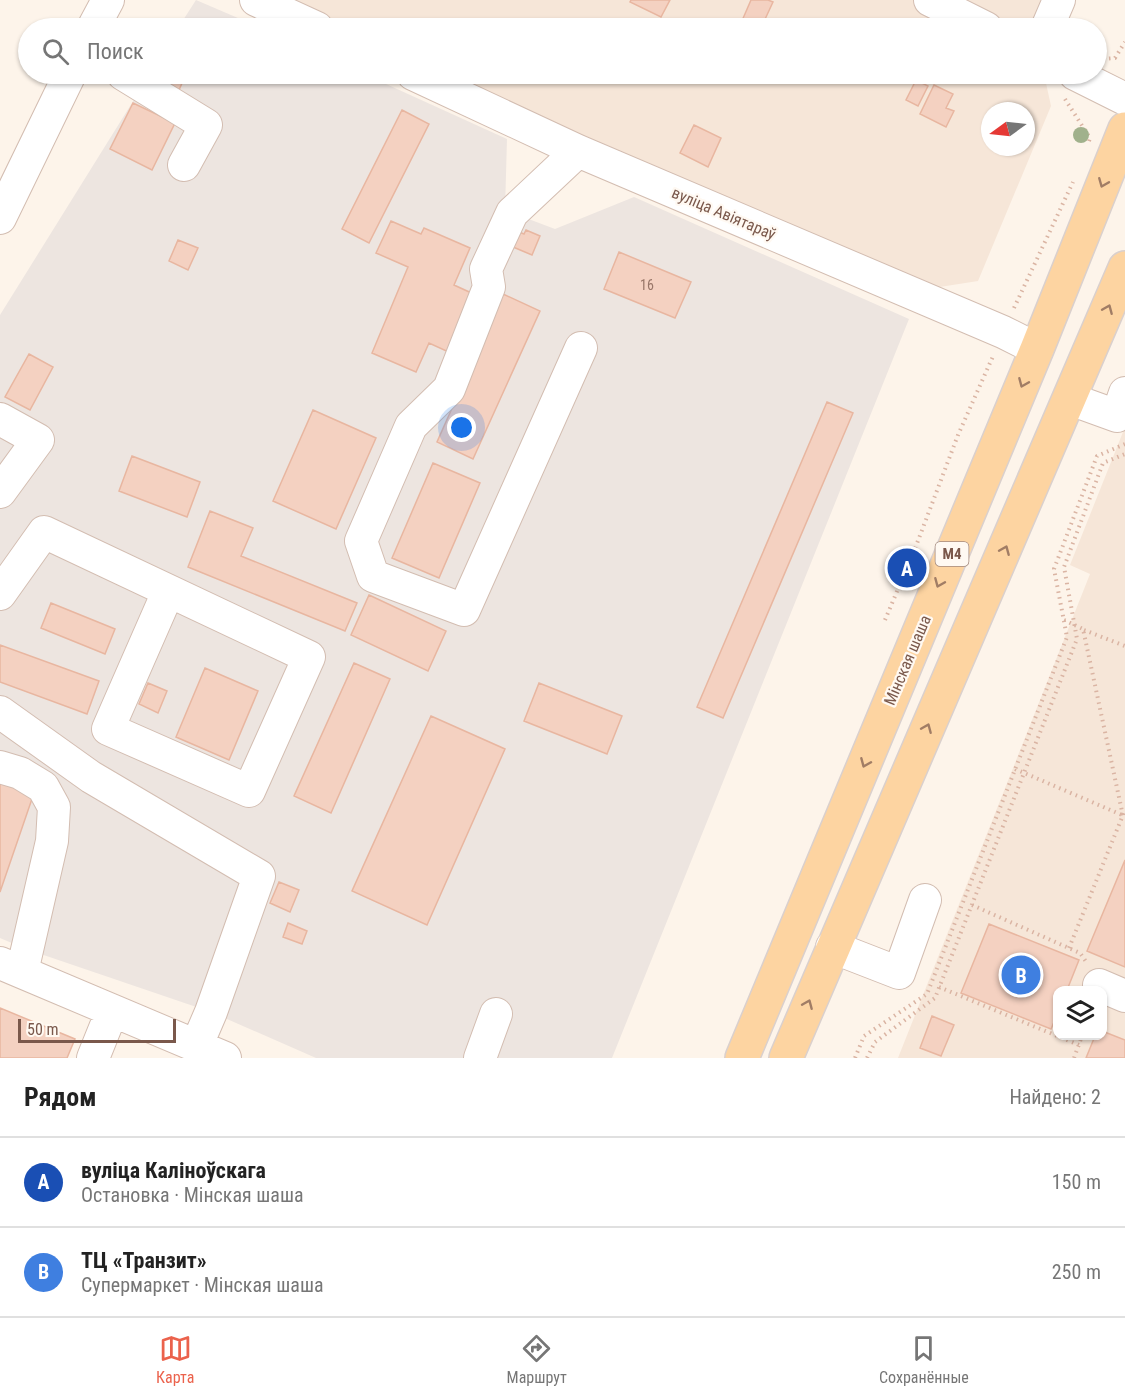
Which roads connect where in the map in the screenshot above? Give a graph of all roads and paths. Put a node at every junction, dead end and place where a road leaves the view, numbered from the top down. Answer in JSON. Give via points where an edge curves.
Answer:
{"nodes":[{"id":1,"x":108,"y":0,"type":"edge"},
{"id":2,"x":256,"y":0,"type":"edge"},
{"id":3,"x":930,"y":0,"type":"edge"},
{"id":4,"x":1059,"y":0,"type":"edge"},
{"id":5,"x":98,"y":18,"type":"edge"},
{"id":6,"x":295,"y":18,"type":"edge"},
{"id":7,"x":966,"y":18,"type":"edge"},
{"id":8,"x":1051,"y":18,"type":"edge"},
{"id":9,"x":1125,"y":42,"type":"edge"},
{"id":10,"x":1107,"y":58,"type":"edge"},
{"id":11,"x":65,"y":84,"type":"edge"},
{"id":12,"x":139,"y":84,"type":"edge"},
{"id":13,"x":434,"y":84,"type":"edge"},
{"id":14,"x":1069,"y":84,"type":"edge"},
{"id":15,"x":1125,"y":99,"type":"edge"},
{"id":16,"x":1125,"y":129,"type":"edge"},
{"id":17,"x":1087,"y":147,"type":"dead end"},
{"id":18,"x":578,"y":151,"type":"junction"},
{"id":19,"x":184,"y":165,"type":"dead end"},
{"id":20,"x":1075,"y":177,"type":"dead end"},
{"id":21,"x":0,"y":218,"type":"edge"},
{"id":22,"x":1125,"y":268,"type":"edge"},
{"id":23,"x":1003,"y":332,"type":"junction"},
{"id":24,"x":581,"y":348,"type":"dead end"},
{"id":25,"x":1037,"y":349,"type":"junction"},
{"id":26,"x":1125,"y":393,"type":"edge"},
{"id":27,"x":1070,"y":399,"type":"junction"},
{"id":28,"x":0,"y":419,"type":"edge"},
{"id":29,"x":1125,"y":444,"type":"edge"},
{"id":30,"x":1125,"y":453,"type":"edge"},
{"id":31,"x":0,"y":492,"type":"edge"},
{"id":32,"x":168,"y":592,"type":"junction"},
{"id":33,"x":0,"y":594,"type":"edge"},
{"id":34,"x":885,"y":620,"type":"dead end"},
{"id":35,"x":1064,"y":620,"type":"junction"},
{"id":36,"x":1075,"y":625,"type":"junction"},
{"id":37,"x":1083,"y":629,"type":"junction"},
{"id":38,"x":1125,"y":646,"type":"edge"},
{"id":39,"x":0,"y":712,"type":"edge"},
{"id":40,"x":0,"y":767,"type":"edge"},
{"id":41,"x":1015,"y":769,"type":"junction"},
{"id":42,"x":1024,"y":772,"type":"junction"},
{"id":43,"x":1125,"y":810,"type":"edge"},
{"id":44,"x":1123,"y":816,"type":"junction"},
{"id":45,"x":925,"y":900,"type":"dead end"},
{"id":46,"x":972,"y":905,"type":"junction"},
{"id":47,"x":832,"y":947,"type":"junction"},
{"id":48,"x":1069,"y":948,"type":"junction"},
{"id":49,"x":11,"y":968,"type":"edge"},
{"id":50,"x":939,"y":987,"type":"junction"},
{"id":51,"x":1112,"y":991,"type":"edge"},
{"id":52,"x":112,"y":1011,"type":"junction"},
{"id":53,"x":496,"y":1014,"type":"dead end"},
{"id":54,"x":1080,"y":1040,"type":"edge"},
{"id":55,"x":1079,"y":1045,"type":"junction"},
{"id":56,"x":196,"y":1047,"type":"junction"},
{"id":57,"x":93,"y":1058,"type":"edge"},
{"id":58,"x":225,"y":1058,"type":"edge"},
{"id":59,"x":480,"y":1058,"type":"edge"},
{"id":60,"x":742,"y":1058,"type":"edge"},
{"id":61,"x":786,"y":1058,"type":"edge"},
{"id":62,"x":855,"y":1058,"type":"edge"},
{"id":63,"x":867,"y":1058,"type":"edge"},
{"id":64,"x":1074,"y":1058,"type":"edge"}],
"edges":[{"from":1,"to":5,"type":"street"},
{"from":2,"to":6,"type":"street"},
{"from":3,"to":7,"type":"street"},
{"from":4,"to":8,"type":"street"},
{"from":9,"to":10,"type":"path","via":[[1115,58]]},
{"from":11,"to":21,"type":"street"},
{"from":12,"to":19,"type":"street","via":[[206,125]]},
{"from":13,"to":18,"type":"street","name":"вуліца Авіятараў"},
{"from":14,"to":15,"type":"street"},
{"from":14,"to":17,"type":"path","via":[[1090,138]]},
{"from":16,"to":25,"type":"main road","name":"Мінская шаша","number":"М4","one_way":true},
{"from":18,"to":23,"type":"street","name":"вуліца Авіятараў"},
{"from":18,"to":24,"type":"street","via":[[512,213],[486,269],[489,287],[449,389],[411,426],[361,541],[373,576],[464,610]]},
{"from":20,"to":23,"type":"path"},
{"from":27,"to":22,"type":"main road","one_way":true},
{"from":23,"to":25,"type":"street","name":"вуліца Авіятараў"},
{"from":23,"to":34,"type":"path"},
{"from":25,"to":60,"type":"main road","name":"Мінская шаша","number":"М4","one_way":true},
{"from":26,"to":27,"type":"street","via":[[1117,416]]},
{"from":47,"to":27,"type":"main road","one_way":true},
{"from":28,"to":31,"type":"street","via":[[38,441]]},
{"from":29,"to":35,"type":"path","via":[[1097,456],[1054,569]]},
{"from":30,"to":36,"type":"path","via":[[1103,463],[1064,567]]},
{"from":32,"to":32,"type":"street","via":[[309,657],[249,791],[108,729]]},
{"from":32,"to":33,"type":"street","via":[[44,532]]},
{"from":35,"to":36,"type":"path"},
{"from":35,"to":41,"type":"path","via":[[1067,637]]},
{"from":36,"to":37,"type":"path"},
{"from":36,"to":42,"type":"path","via":[[1077,639]]},
{"from":37,"to":38,"type":"path"},
{"from":37,"to":44,"type":"path"},
{"from":39,"to":56,"type":"street","via":[[90,777],[258,876]]},
{"from":40,"to":49,"type":"street","via":[[20,773],[43,788],[54,807],[52,841]]},
{"from":41,"to":42,"type":"path"},
{"from":41,"to":62,"type":"path","via":[[927,994],[864,1036]]},
{"from":42,"to":44,"type":"path"},
{"from":42,"to":46,"type":"path"},
{"from":43,"to":44,"type":"path"},
{"from":44,"to":48,"type":"path"},
{"from":45,"to":47,"type":"street","via":[[899,973]]},
{"from":46,"to":48,"type":"path"},
{"from":46,"to":50,"type":"path"},
{"from":61,"to":47,"type":"main road","one_way":true},
{"from":48,"to":51,"type":"path","via":[[1080,953]]},
{"from":49,"to":52,"type":"street"},
{"from":50,"to":55,"type":"path"},
{"from":50,"to":63,"type":"path","via":[[935,998],[875,1042]]},
{"from":52,"to":56,"type":"street"},
{"from":52,"to":57,"type":"street"},
{"from":53,"to":59,"type":"street"},
{"from":54,"to":55,"type":"path"},
{"from":55,"to":64,"type":"path"},
{"from":56,"to":58,"type":"street"}]}
